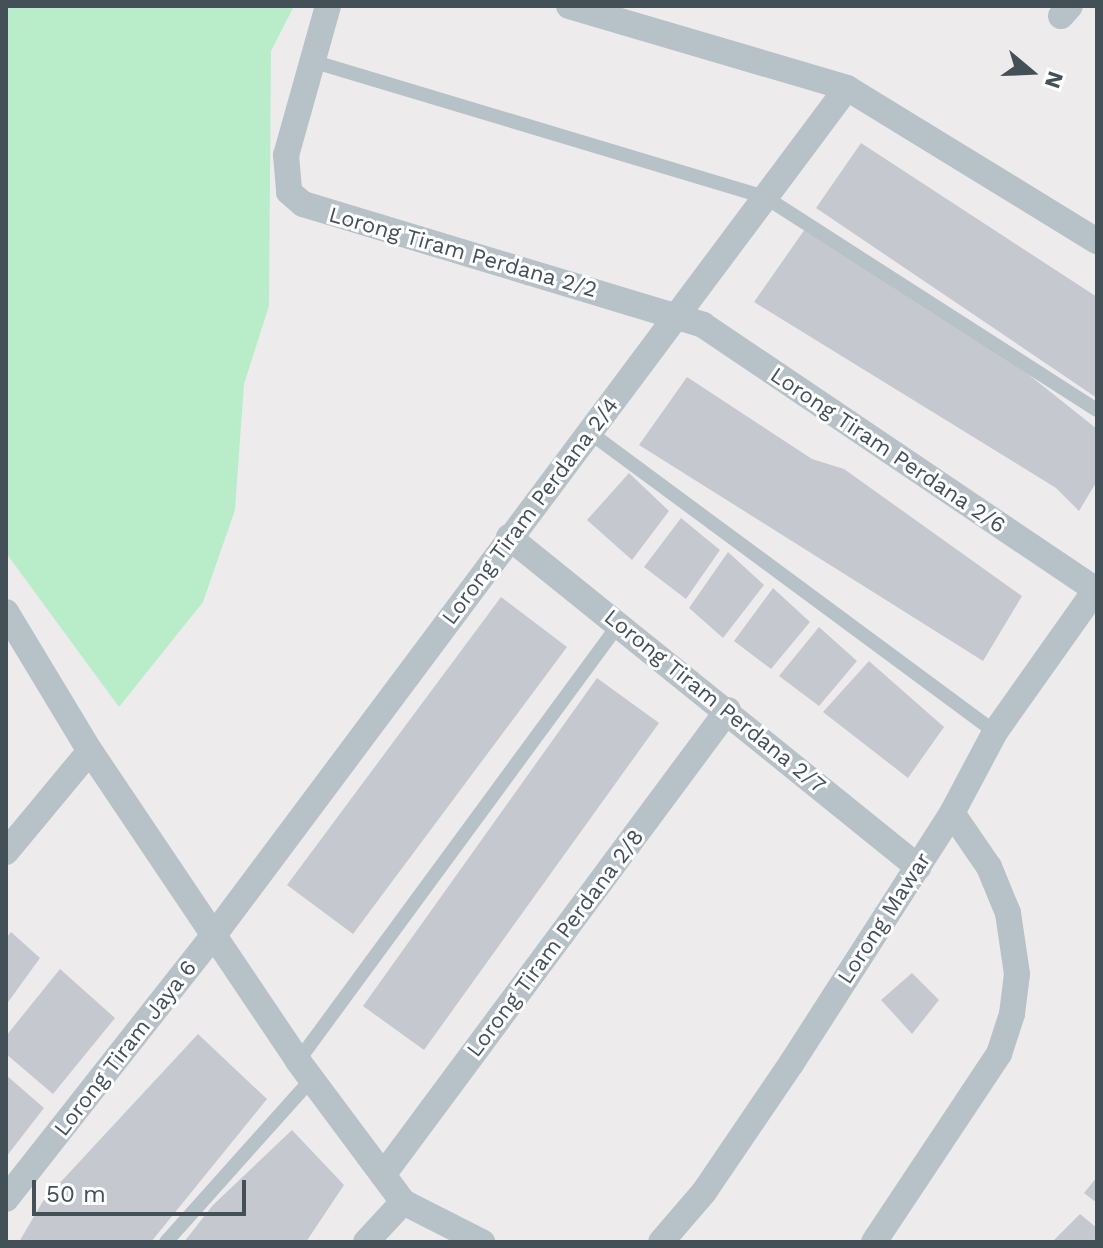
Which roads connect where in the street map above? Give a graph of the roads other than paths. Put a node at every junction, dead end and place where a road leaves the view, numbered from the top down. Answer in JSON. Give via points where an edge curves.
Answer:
{"nodes":[{"id":1,"x":328,"y":6,"type":"edge"},
{"id":2,"x":569,"y":6,"type":"edge"},
{"id":3,"x":315,"y":62,"type":"junction"},
{"id":4,"x":847,"y":88,"type":"junction"},
{"id":5,"x":765,"y":197,"type":"junction"},
{"id":6,"x":1097,"y":241,"type":"edge"},
{"id":7,"x":677,"y":314,"type":"junction"},
{"id":8,"x":1097,"y":410,"type":"edge"},
{"id":9,"x":589,"y":432,"type":"junction"},
{"id":10,"x":509,"y":537,"type":"junction"},
{"id":11,"x":1096,"y":589,"type":"edge"},
{"id":12,"x":6,"y":612,"type":"edge"},
{"id":13,"x":619,"y":624,"type":"junction"},
{"id":14,"x":728,"y":710,"type":"junction"},
{"id":15,"x":995,"y":732,"type":"junction"},
{"id":16,"x":90,"y":751,"type":"junction"},
{"id":17,"x":952,"y":813,"type":"junction"},
{"id":18,"x":6,"y":852,"type":"edge"},
{"id":19,"x":918,"y":867,"type":"junction"},
{"id":20,"x":214,"y":935,"type":"junction"},
{"id":21,"x":304,"y":1070,"type":"junction"},
{"id":22,"x":383,"y":1175,"type":"junction"},
{"id":23,"x":6,"y":1199,"type":"edge"},
{"id":24,"x":403,"y":1202,"type":"junction"},
{"id":25,"x":166,"y":1242,"type":"edge"},
{"id":26,"x":366,"y":1242,"type":"edge"},
{"id":27,"x":482,"y":1242,"type":"edge"},
{"id":28,"x":661,"y":1242,"type":"edge"},
{"id":29,"x":874,"y":1242,"type":"edge"}],
"edges":[{"from":1,"to":3,"type":"street"},
{"from":2,"to":4,"type":"street"},
{"from":3,"to":5,"type":"lane"},
{"from":3,"to":7,"type":"street","name":"Lorong Tiram Perdana 2/2","via":[[286,155],[289,192],[303,204]]},
{"from":4,"to":5,"type":"street","name":"Lorong Tiram Perdana 2/4"},
{"from":4,"to":6,"type":"street"},
{"from":5,"to":7,"type":"street","name":"Lorong Tiram Perdana 2/4"},
{"from":5,"to":8,"type":"lane"},
{"from":7,"to":9,"type":"street","name":"Lorong Tiram Perdana 2/4"},
{"from":7,"to":11,"type":"street","name":"Lorong Tiram Perdana 2/6","via":[[703,325]]},
{"from":9,"to":10,"type":"street","name":"Lorong Tiram Perdana 2/4"},
{"from":9,"to":15,"type":"lane"},
{"from":10,"to":13,"type":"street","name":"Lorong Tiram Perdana 2/7"},
{"from":10,"to":20,"type":"street","name":"Lorong Tiram Perdana 2/4"},
{"from":11,"to":15,"type":"street","name":"Lorong Mawar"},
{"from":12,"to":16,"type":"street"},
{"from":13,"to":14,"type":"street","name":"Lorong Tiram Perdana 2/7"},
{"from":13,"to":21,"type":"lane"},
{"from":14,"to":19,"type":"street","name":"Lorong Tiram Perdana 2/7"},
{"from":14,"to":22,"type":"street","name":"Lorong Tiram Perdana 2/8"},
{"from":15,"to":17,"type":"street","name":"Lorong Mawar"},
{"from":16,"to":18,"type":"street"},
{"from":16,"to":20,"type":"street"},
{"from":17,"to":19,"type":"street","name":"Lorong Mawar"},
{"from":17,"to":29,"type":"street","via":[[989,867],[1008,913],[1017,974],[1012,1014],[999,1054]]},
{"from":19,"to":28,"type":"street","name":"Lorong Mawar","via":[[713,1180]]},
{"from":20,"to":21,"type":"street"},
{"from":20,"to":23,"type":"street","name":"Lorong Tiram Jaya 6"},
{"from":21,"to":22,"type":"street"},
{"from":21,"to":25,"type":"lane"},
{"from":22,"to":24,"type":"street"},
{"from":24,"to":26,"type":"street"},
{"from":24,"to":27,"type":"street"}]}
